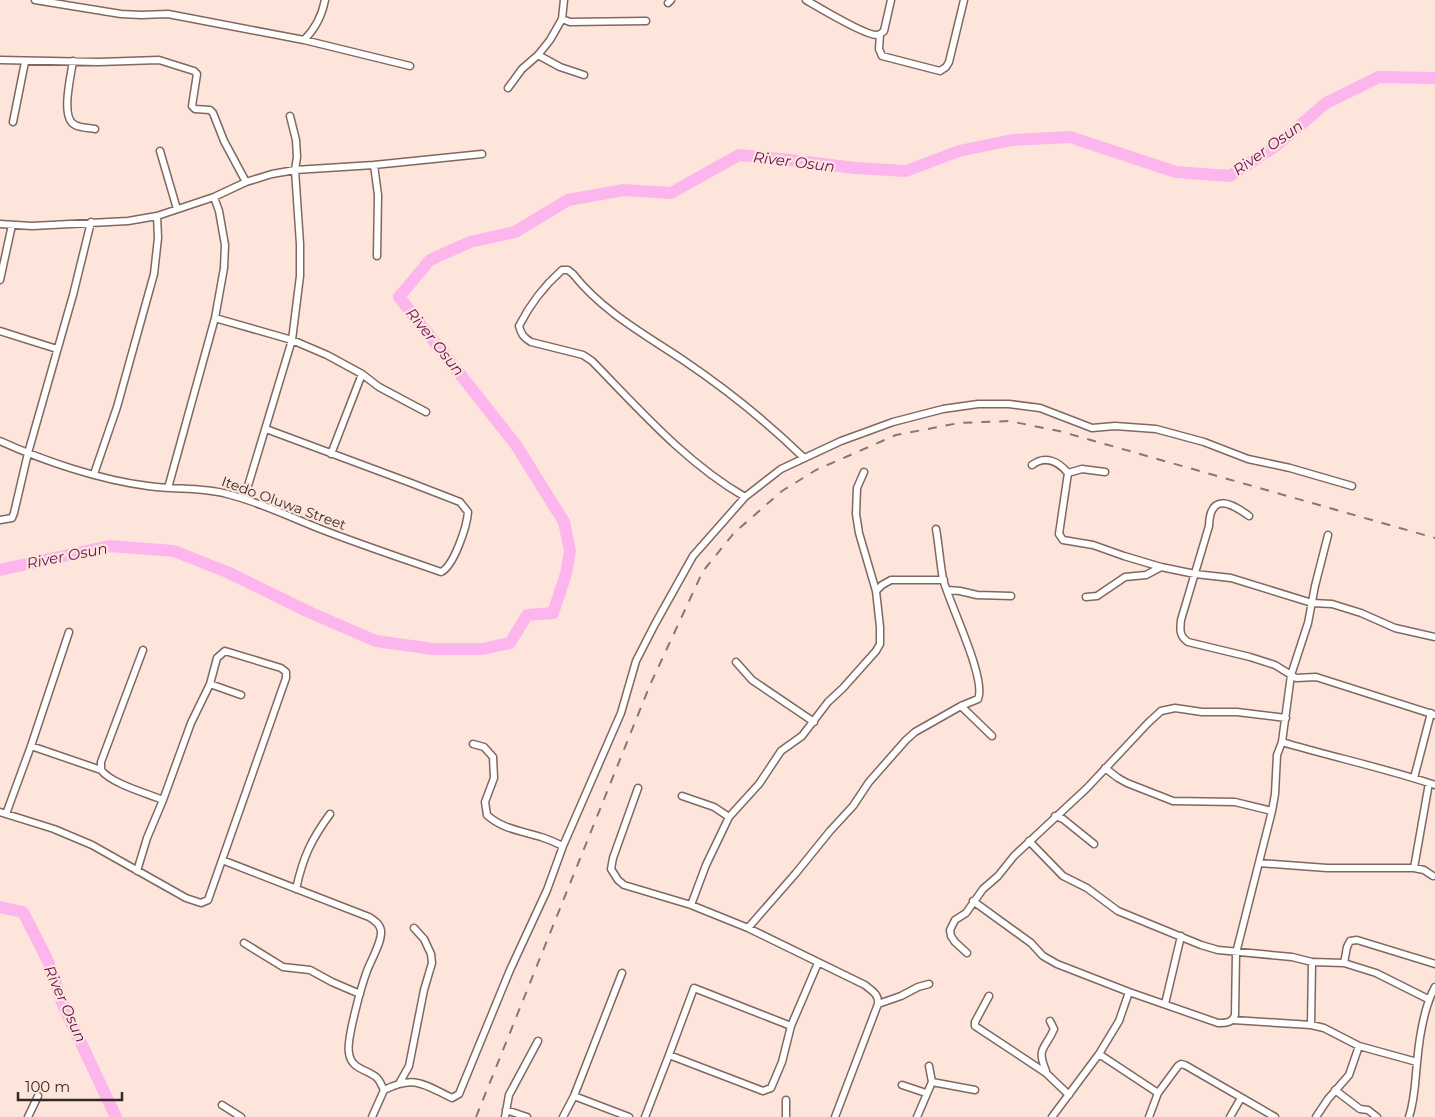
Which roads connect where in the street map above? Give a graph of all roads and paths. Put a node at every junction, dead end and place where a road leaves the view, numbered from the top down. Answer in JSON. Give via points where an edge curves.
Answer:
{"nodes":[{"id":1,"x":35,"y":0,"type":"edge"},
{"id":2,"x":326,"y":0,"type":"edge"},
{"id":3,"x":564,"y":0,"type":"edge"},
{"id":4,"x":806,"y":0,"type":"edge"},
{"id":5,"x":892,"y":0,"type":"edge"},
{"id":6,"x":964,"y":0,"type":"edge"},
{"id":7,"x":562,"y":19,"type":"junction"},
{"id":8,"x":646,"y":21,"type":"dead end"},
{"id":9,"x":880,"y":34,"type":"junction"},
{"id":10,"x":304,"y":40,"type":"junction"},
{"id":11,"x":538,"y":55,"type":"junction"},
{"id":12,"x":0,"y":60,"type":"edge"},
{"id":13,"x":73,"y":61,"type":"junction"},
{"id":14,"x":25,"y":62,"type":"junction"},
{"id":15,"x":410,"y":66,"type":"dead end"},
{"id":16,"x":584,"y":75,"type":"dead end"},
{"id":17,"x":508,"y":88,"type":"dead end"},
{"id":18,"x":290,"y":116,"type":"dead end"},
{"id":19,"x":13,"y":122,"type":"dead end"},
{"id":20,"x":95,"y":128,"type":"dead end"},
{"id":21,"x":160,"y":151,"type":"dead end"},
{"id":22,"x":482,"y":154,"type":"dead end"},
{"id":23,"x":374,"y":165,"type":"junction"},
{"id":24,"x":295,"y":170,"type":"junction"},
{"id":25,"x":246,"y":182,"type":"junction"},
{"id":26,"x":214,"y":197,"type":"junction"},
{"id":27,"x":177,"y":209,"type":"junction"},
{"id":28,"x":157,"y":216,"type":"junction"},
{"id":29,"x":91,"y":222,"type":"junction"},
{"id":30,"x":0,"y":224,"type":"edge"},
{"id":31,"x":12,"y":225,"type":"junction"},
{"id":32,"x":377,"y":256,"type":"dead end"},
{"id":33,"x":0,"y":280,"type":"edge"},
{"id":34,"x":215,"y":318,"type":"junction"},
{"id":35,"x":0,"y":331,"type":"edge"},
{"id":36,"x":292,"y":340,"type":"junction"},
{"id":37,"x":57,"y":348,"type":"junction"},
{"id":38,"x":362,"y":374,"type":"junction"},
{"id":39,"x":426,"y":412,"type":"dead end"},
{"id":40,"x":266,"y":429,"type":"junction"},
{"id":41,"x":0,"y":441,"type":"edge"},
{"id":42,"x":28,"y":452,"type":"junction"},
{"id":43,"x":331,"y":454,"type":"junction"},
{"id":44,"x":804,"y":458,"type":"junction"},
{"id":45,"x":1032,"y":465,"type":"dead end"},
{"id":46,"x":864,"y":472,"type":"dead end"},
{"id":47,"x":1105,"y":472,"type":"dead end"},
{"id":48,"x":1068,"y":473,"type":"junction"},
{"id":49,"x":94,"y":474,"type":"junction"},
{"id":50,"x":1352,"y":486,"type":"dead end"},
{"id":51,"x":168,"y":488,"type":"junction"},
{"id":52,"x":745,"y":497,"type":"junction"},
{"id":53,"x":244,"y":499,"type":"junction"},
{"id":54,"x":1249,"y":516,"type":"dead end"},
{"id":55,"x":0,"y":520,"type":"edge"},
{"id":56,"x":936,"y":529,"type":"dead end"},
{"id":57,"x":1328,"y":535,"type":"dead end"},
{"id":58,"x":1162,"y":567,"type":"junction"},
{"id":59,"x":1195,"y":574,"type":"junction"},
{"id":60,"x":944,"y":580,"type":"junction"},
{"id":61,"x":948,"y":590,"type":"junction"},
{"id":62,"x":876,"y":591,"type":"junction"},
{"id":63,"x":1011,"y":596,"type":"dead end"},
{"id":64,"x":1086,"y":597,"type":"dead end"},
{"id":65,"x":1312,"y":603,"type":"junction"},
{"id":66,"x":69,"y":632,"type":"dead end"},
{"id":67,"x":1435,"y":637,"type":"edge"},
{"id":68,"x":142,"y":650,"type":"dead end"},
{"id":69,"x":736,"y":662,"type":"dead end"},
{"id":70,"x":1292,"y":675,"type":"junction"},
{"id":71,"x":210,"y":684,"type":"junction"},
{"id":72,"x":241,"y":695,"type":"dead end"},
{"id":73,"x":961,"y":706,"type":"junction"},
{"id":74,"x":1433,"y":714,"type":"edge"},
{"id":75,"x":1286,"y":718,"type":"junction"},
{"id":76,"x":814,"y":722,"type":"junction"},
{"id":77,"x":992,"y":736,"type":"dead end"},
{"id":78,"x":1282,"y":742,"type":"junction"},
{"id":79,"x":473,"y":744,"type":"dead end"},
{"id":80,"x":31,"y":746,"type":"junction"},
{"id":81,"x":1106,"y":768,"type":"junction"},
{"id":82,"x":101,"y":770,"type":"junction"},
{"id":83,"x":1414,"y":778,"type":"junction"},
{"id":84,"x":1432,"y":784,"type":"edge"},
{"id":85,"x":638,"y":788,"type":"dead end"},
{"id":86,"x":682,"y":796,"type":"dead end"},
{"id":87,"x":163,"y":800,"type":"junction"},
{"id":88,"x":1272,"y":811,"type":"junction"},
{"id":89,"x":3,"y":813,"type":"edge"},
{"id":90,"x":330,"y":814,"type":"dead end"},
{"id":91,"x":1055,"y":816,"type":"junction"},
{"id":92,"x":729,"y":817,"type":"junction"},
{"id":93,"x":1030,"y":841,"type":"junction"},
{"id":94,"x":1094,"y":844,"type":"dead end"},
{"id":95,"x":563,"y":846,"type":"junction"},
{"id":96,"x":222,"y":860,"type":"junction"},
{"id":97,"x":1259,"y":864,"type":"junction"},
{"id":98,"x":1414,"y":868,"type":"junction"},
{"id":99,"x":138,"y":871,"type":"junction"},
{"id":100,"x":1433,"y":876,"type":"dead end"},
{"id":101,"x":296,"y":889,"type":"junction"},
{"id":102,"x":973,"y":901,"type":"junction"},
{"id":103,"x":691,"y":905,"type":"junction"},
{"id":104,"x":414,"y":928,"type":"dead end"},
{"id":105,"x":748,"y":928,"type":"junction"},
{"id":106,"x":1181,"y":936,"type":"junction"},
{"id":107,"x":244,"y":943,"type":"dead end"},
{"id":108,"x":967,"y":952,"type":"dead end"},
{"id":109,"x":1236,"y":953,"type":"junction"},
{"id":110,"x":818,"y":962,"type":"junction"},
{"id":111,"x":1312,"y":962,"type":"junction"},
{"id":112,"x":1344,"y":963,"type":"junction"},
{"id":113,"x":1435,"y":964,"type":"edge"},
{"id":114,"x":622,"y":973,"type":"dead end"},
{"id":115,"x":929,"y":984,"type":"dead end"},
{"id":116,"x":1435,"y":987,"type":"edge"},
{"id":117,"x":1129,"y":992,"type":"junction"},
{"id":118,"x":360,"y":994,"type":"junction"},
{"id":119,"x":989,"y":996,"type":"dead end"},
{"id":120,"x":1428,"y":999,"type":"junction"},
{"id":121,"x":878,"y":1004,"type":"junction"},
{"id":122,"x":1164,"y":1004,"type":"junction"},
{"id":123,"x":1233,"y":1020,"type":"junction"},
{"id":124,"x":1050,"y":1021,"type":"dead end"},
{"id":125,"x":1311,"y":1025,"type":"junction"},
{"id":126,"x":791,"y":1026,"type":"junction"},
{"id":127,"x":538,"y":1042,"type":"dead end"},
{"id":128,"x":1359,"y":1046,"type":"junction"},
{"id":129,"x":1099,"y":1054,"type":"junction"},
{"id":130,"x":669,"y":1055,"type":"junction"},
{"id":131,"x":1417,"y":1062,"type":"junction"},
{"id":132,"x":930,"y":1066,"type":"dead end"},
{"id":133,"x":1046,"y":1073,"type":"junction"},
{"id":134,"x":400,"y":1082,"type":"junction"},
{"id":135,"x":932,"y":1082,"type":"junction"},
{"id":136,"x":902,"y":1085,"type":"dead end"},
{"id":137,"x":384,"y":1090,"type":"junction"},
{"id":138,"x":975,"y":1090,"type":"dead end"},
{"id":139,"x":1335,"y":1090,"type":"junction"},
{"id":140,"x":926,"y":1093,"type":"junction"},
{"id":141,"x":1158,"y":1093,"type":"junction"},
{"id":142,"x":1069,"y":1095,"type":"junction"},
{"id":143,"x":38,"y":1096,"type":"dead end"},
{"id":144,"x":574,"y":1096,"type":"junction"},
{"id":145,"x":1241,"y":1098,"type":"junction"},
{"id":146,"x":786,"y":1100,"type":"dead end"},
{"id":147,"x":222,"y":1105,"type":"dead end"},
{"id":148,"x":505,"y":1114,"type":"edge"},
{"id":149,"x":28,"y":1117,"type":"edge"},
{"id":150,"x":241,"y":1117,"type":"edge"},
{"id":151,"x":372,"y":1117,"type":"edge"},
{"id":152,"x":527,"y":1117,"type":"edge"},
{"id":153,"x":563,"y":1117,"type":"edge"},
{"id":154,"x":629,"y":1117,"type":"edge"},
{"id":155,"x":645,"y":1117,"type":"edge"},
{"id":156,"x":786,"y":1117,"type":"edge"},
{"id":157,"x":835,"y":1117,"type":"edge"},
{"id":158,"x":918,"y":1117,"type":"edge"},
{"id":159,"x":1052,"y":1117,"type":"edge"},
{"id":160,"x":1148,"y":1117,"type":"edge"},
{"id":161,"x":1230,"y":1117,"type":"edge"},
{"id":162,"x":1275,"y":1117,"type":"edge"},
{"id":163,"x":1316,"y":1117,"type":"edge"},
{"id":164,"x":1377,"y":1117,"type":"edge"},
{"id":165,"x":1409,"y":1117,"type":"edge"}],
"edges":[{"from":1,"to":10,"type":"street","via":[[121,14],[168,14]]},
{"from":2,"to":10,"type":"street","via":[[314,30]]},
{"from":3,"to":7,"type":"street"},
{"from":4,"to":9,"type":"street","via":[[853,26]]},
{"from":5,"to":9,"type":"street","via":[[884,31]]},
{"from":6,"to":9,"type":"street","via":[[949,62],[940,70],[882,56]]},
{"from":7,"to":8,"type":"street","via":[[570,22]]},
{"from":7,"to":11,"type":"street"},
{"from":10,"to":15,"type":"street"},
{"from":11,"to":16,"type":"street","via":[[566,70]]},
{"from":11,"to":17,"type":"street"},
{"from":12,"to":14,"type":"street"},
{"from":13,"to":14,"type":"street"},
{"from":13,"to":20,"type":"street","via":[[67,112],[76,126]]},
{"from":13,"to":25,"type":"street","via":[[159,60],[196,72],[192,106],[212,111]]},
{"from":14,"to":19,"type":"street"},
{"from":18,"to":24,"type":"street","via":[[298,157]]},
{"from":21,"to":27,"type":"street"},
{"from":22,"to":23,"type":"street"},
{"from":23,"to":24,"type":"street"},
{"from":23,"to":32,"type":"street","via":[[378,195]]},
{"from":24,"to":25,"type":"street"},
{"from":24,"to":36,"type":"street","via":[[300,276]]},
{"from":25,"to":26,"type":"street"},
{"from":26,"to":27,"type":"street"},
{"from":26,"to":34,"type":"street","via":[[225,245]]},
{"from":27,"to":28,"type":"street"},
{"from":28,"to":29,"type":"street"},
{"from":28,"to":49,"type":"street","via":[[154,274],[117,407]]},
{"from":29,"to":31,"type":"street"},
{"from":29,"to":37,"type":"street"},
{"from":30,"to":31,"type":"street"},
{"from":31,"to":33,"type":"street"},
{"from":34,"to":36,"type":"street"},
{"from":34,"to":51,"type":"street"},
{"from":35,"to":37,"type":"street"},
{"from":36,"to":38,"type":"street"},
{"from":36,"to":40,"type":"street"},
{"from":37,"to":42,"type":"street"},
{"from":38,"to":39,"type":"street"},
{"from":38,"to":43,"type":"street"},
{"from":40,"to":43,"type":"street"},
{"from":40,"to":53,"type":"street"},
{"from":41,"to":42,"type":"street","name":"Itedo Oluwa Street"},
{"from":42,"to":49,"type":"street","name":"Itedo Oluwa Street"},
{"from":42,"to":55,"type":"street","via":[[12,518]]},
{"from":43,"to":53,"type":"street","name":"Itedo Oluwa Street","via":[[460,502],[466,508],[468,518],[447,568],[441,572]]},
{"from":44,"to":50,"type":"street","via":[[842,441],[943,409],[1009,404],[1040,408],[1092,428],[1156,429],[1204,442],[1248,459]]},
{"from":44,"to":52,"type":"street","via":[[781,469]]},
{"from":44,"to":52,"type":"street","via":[[719,386],[600,303],[568,270],[562,270],[550,280],[529,306],[519,326],[525,339],[583,355],[592,361],[673,442],[724,485]]},
{"from":45,"to":48,"type":"street","via":[[1046,459],[1056,462]]},
{"from":46,"to":62,"type":"street","via":[[858,488],[856,514]]},
{"from":47,"to":48,"type":"street","via":[[1082,469]]},
{"from":48,"to":58,"type":"street","via":[[1060,538]]},
{"from":49,"to":51,"type":"street","name":"Itedo Oluwa Street","via":[[127,483]]},
{"from":51,"to":53,"type":"street","name":"Itedo Oluwa Street","via":[[204,489]]},
{"from":52,"to":95,"type":"street","via":[[693,556],[651,631],[636,661],[621,713]]},
{"from":54,"to":59,"type":"street","via":[[1229,504],[1216,504],[1210,511],[1209,526]]},
{"from":56,"to":60,"type":"street"},
{"from":57,"to":65,"type":"street"},
{"from":58,"to":59,"type":"street"},
{"from":58,"to":64,"type":"street","via":[[1146,574],[1125,577],[1097,596]]},
{"from":59,"to":65,"type":"street","via":[[1231,578]]},
{"from":59,"to":70,"type":"street","via":[[1181,620],[1183,639],[1275,665]]},
{"from":60,"to":61,"type":"street"},
{"from":60,"to":62,"type":"street","via":[[891,580]]},
{"from":61,"to":63,"type":"street"},
{"from":61,"to":73,"type":"street","via":[[980,690],[978,699]]},
{"from":62,"to":76,"type":"street","via":[[880,644]]},
{"from":65,"to":67,"type":"street","via":[[1332,604],[1395,628]]},
{"from":65,"to":70,"type":"street"},
{"from":66,"to":80,"type":"street"},
{"from":68,"to":82,"type":"street","via":[[101,762]]},
{"from":69,"to":76,"type":"street","via":[[752,680]]},
{"from":70,"to":74,"type":"street","via":[[1296,678],[1316,677]]},
{"from":70,"to":75,"type":"street"},
{"from":71,"to":72,"type":"street"},
{"from":71,"to":87,"type":"street","via":[[191,723]]},
{"from":71,"to":96,"type":"street","via":[[216,658],[224,651],[286,672]]},
{"from":73,"to":77,"type":"street"},
{"from":73,"to":105,"type":"street","via":[[906,740]]},
{"from":74,"to":83,"type":"street"},
{"from":75,"to":78,"type":"street"},
{"from":75,"to":81,"type":"street","via":[[1174,708],[1161,711]]},
{"from":76,"to":92,"type":"street","via":[[802,736],[781,751],[759,784]]},
{"from":78,"to":83,"type":"street"},
{"from":78,"to":88,"type":"street","via":[[1277,755]]},
{"from":79,"to":95,"type":"street","via":[[484,747],[493,757],[494,778],[485,802],[486,815],[501,825]]},
{"from":80,"to":82,"type":"street"},
{"from":80,"to":89,"type":"street"},
{"from":81,"to":88,"type":"street","via":[[1134,786],[1173,801],[1236,802]]},
{"from":81,"to":91,"type":"street"},
{"from":82,"to":87,"type":"street","via":[[115,780]]},
{"from":83,"to":84,"type":"street"},
{"from":84,"to":98,"type":"street"},
{"from":85,"to":103,"type":"street","via":[[611,869],[624,885]]},
{"from":86,"to":92,"type":"street","via":[[714,807]]},
{"from":87,"to":99,"type":"street"},
{"from":88,"to":97,"type":"street"},
{"from":89,"to":99,"type":"street","via":[[92,844]]},
{"from":90,"to":101,"type":"street","via":[[307,849]]},
{"from":91,"to":93,"type":"street"},
{"from":91,"to":94,"type":"street"},
{"from":92,"to":103,"type":"street"},
{"from":93,"to":102,"type":"street"},
{"from":93,"to":106,"type":"street","via":[[1063,876],[1087,888],[1118,911]]},
{"from":95,"to":134,"type":"street","via":[[459,1094],[452,1098],[427,1085]]},
{"from":96,"to":99,"type":"street","via":[[208,900],[201,903]]},
{"from":96,"to":101,"type":"street"},
{"from":97,"to":98,"type":"street"},
{"from":97,"to":109,"type":"street"},
{"from":98,"to":100,"type":"street"},
{"from":101,"to":118,"type":"street","via":[[378,924],[381,936]]},
{"from":102,"to":108,"type":"street","via":[[950,930],[955,942]]},
{"from":102,"to":117,"type":"street","via":[[1043,956]]},
{"from":103,"to":105,"type":"street"},
{"from":104,"to":134,"type":"street","via":[[424,939],[432,963],[409,1066]]},
{"from":105,"to":110,"type":"street"},
{"from":106,"to":109,"type":"street"},
{"from":106,"to":122,"type":"street"},
{"from":107,"to":118,"type":"street","via":[[283,967],[310,970]]},
{"from":109,"to":111,"type":"street","via":[[1292,957]]},
{"from":109,"to":123,"type":"street"},
{"from":110,"to":121,"type":"street","via":[[865,985],[875,993]]},
{"from":110,"to":126,"type":"street"},
{"from":111,"to":112,"type":"street"},
{"from":111,"to":125,"type":"street"},
{"from":112,"to":113,"type":"street","via":[[1350,941],[1357,940]]},
{"from":112,"to":120,"type":"street","via":[[1376,973]]},
{"from":114,"to":144,"type":"street"},
{"from":115,"to":121,"type":"street"},
{"from":116,"to":120,"type":"street"},
{"from":117,"to":122,"type":"street"},
{"from":117,"to":129,"type":"street","via":[[1119,1021]]},
{"from":118,"to":137,"type":"street","via":[[348,1053],[360,1070],[377,1077]]},
{"from":119,"to":133,"type":"street","via":[[975,1026]]},
{"from":120,"to":131,"type":"street"},
{"from":121,"to":157,"type":"street"},
{"from":122,"to":123,"type":"street","via":[[1218,1023]]},
{"from":123,"to":125,"type":"street"},
{"from":124,"to":133,"type":"street","via":[[1054,1029],[1040,1052]]},
{"from":125,"to":128,"type":"street"},
{"from":126,"to":130,"type":"street","via":[[774,1084],[767,1090]]},
{"from":126,"to":130,"type":"street","via":[[694,988]]},
{"from":127,"to":148,"type":"street","via":[[509,1094]]},
{"from":128,"to":131,"type":"street"},
{"from":128,"to":139,"type":"street","via":[[1349,1075]]},
{"from":129,"to":141,"type":"street"},
{"from":129,"to":142,"type":"street"},
{"from":130,"to":155,"type":"street"},
{"from":131,"to":165,"type":"street","via":[[1414,1100]]},
{"from":132,"to":135,"type":"street"},
{"from":133,"to":142,"type":"street"},
{"from":134,"to":137,"type":"street"},
{"from":135,"to":138,"type":"street"},
{"from":135,"to":140,"type":"street"},
{"from":136,"to":140,"type":"street"},
{"from":137,"to":151,"type":"street"},
{"from":139,"to":163,"type":"street"},
{"from":139,"to":164,"type":"street"},
{"from":140,"to":158,"type":"street"},
{"from":141,"to":145,"type":"street","via":[[1181,1064]]},
{"from":141,"to":160,"type":"street"},
{"from":142,"to":159,"type":"street"},
{"from":143,"to":149,"type":"street"},
{"from":144,"to":153,"type":"street"},
{"from":144,"to":154,"type":"street"},
{"from":145,"to":161,"type":"street"},
{"from":145,"to":162,"type":"street"},
{"from":146,"to":156,"type":"street"},
{"from":147,"to":150,"type":"street"},
{"from":148,"to":152,"type":"street"}]}
